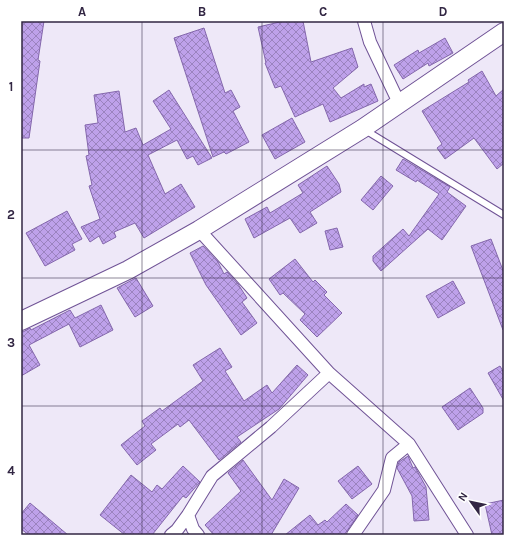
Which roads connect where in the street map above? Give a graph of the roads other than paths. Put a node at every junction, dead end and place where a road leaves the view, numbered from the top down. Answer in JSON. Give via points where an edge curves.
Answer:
{"nodes":[{"id":1,"x":364,"y":21,"type":"edge"},
{"id":2,"x":504,"y":32,"type":"edge"},
{"id":3,"x":400,"y":103,"type":"junction"},
{"id":4,"x":362,"y":128,"type":"junction"},
{"id":5,"x":504,"y":214,"type":"edge"},
{"id":6,"x":199,"y":230,"type":"junction"},
{"id":7,"x":21,"y":322,"type":"edge"},
{"id":8,"x":328,"y":373,"type":"junction"},
{"id":9,"x":409,"y":444,"type":"junction"},
{"id":10,"x":188,"y":515,"type":"junction"},
{"id":11,"x":171,"y":535,"type":"edge"},
{"id":12,"x":198,"y":535,"type":"edge"},
{"id":13,"x":353,"y":535,"type":"edge"},
{"id":14,"x":467,"y":535,"type":"edge"}],
"edges":[{"from":1,"to":3,"type":"street","via":[[370,42]]},
{"from":2,"to":3,"type":"main road"},
{"from":3,"to":4,"type":"main road"},
{"from":4,"to":5,"type":"lane"},
{"from":4,"to":6,"type":"main road"},
{"from":6,"to":7,"type":"main road","via":[[128,270]]},
{"from":6,"to":8,"type":"street"},
{"from":8,"to":9,"type":"street"},
{"from":8,"to":10,"type":"street","via":[[271,427],[212,476]]},
{"from":9,"to":13,"type":"street","via":[[392,458],[384,490]]},
{"from":9,"to":14,"type":"street"},
{"from":10,"to":11,"type":"street"},
{"from":10,"to":12,"type":"street"}]}
